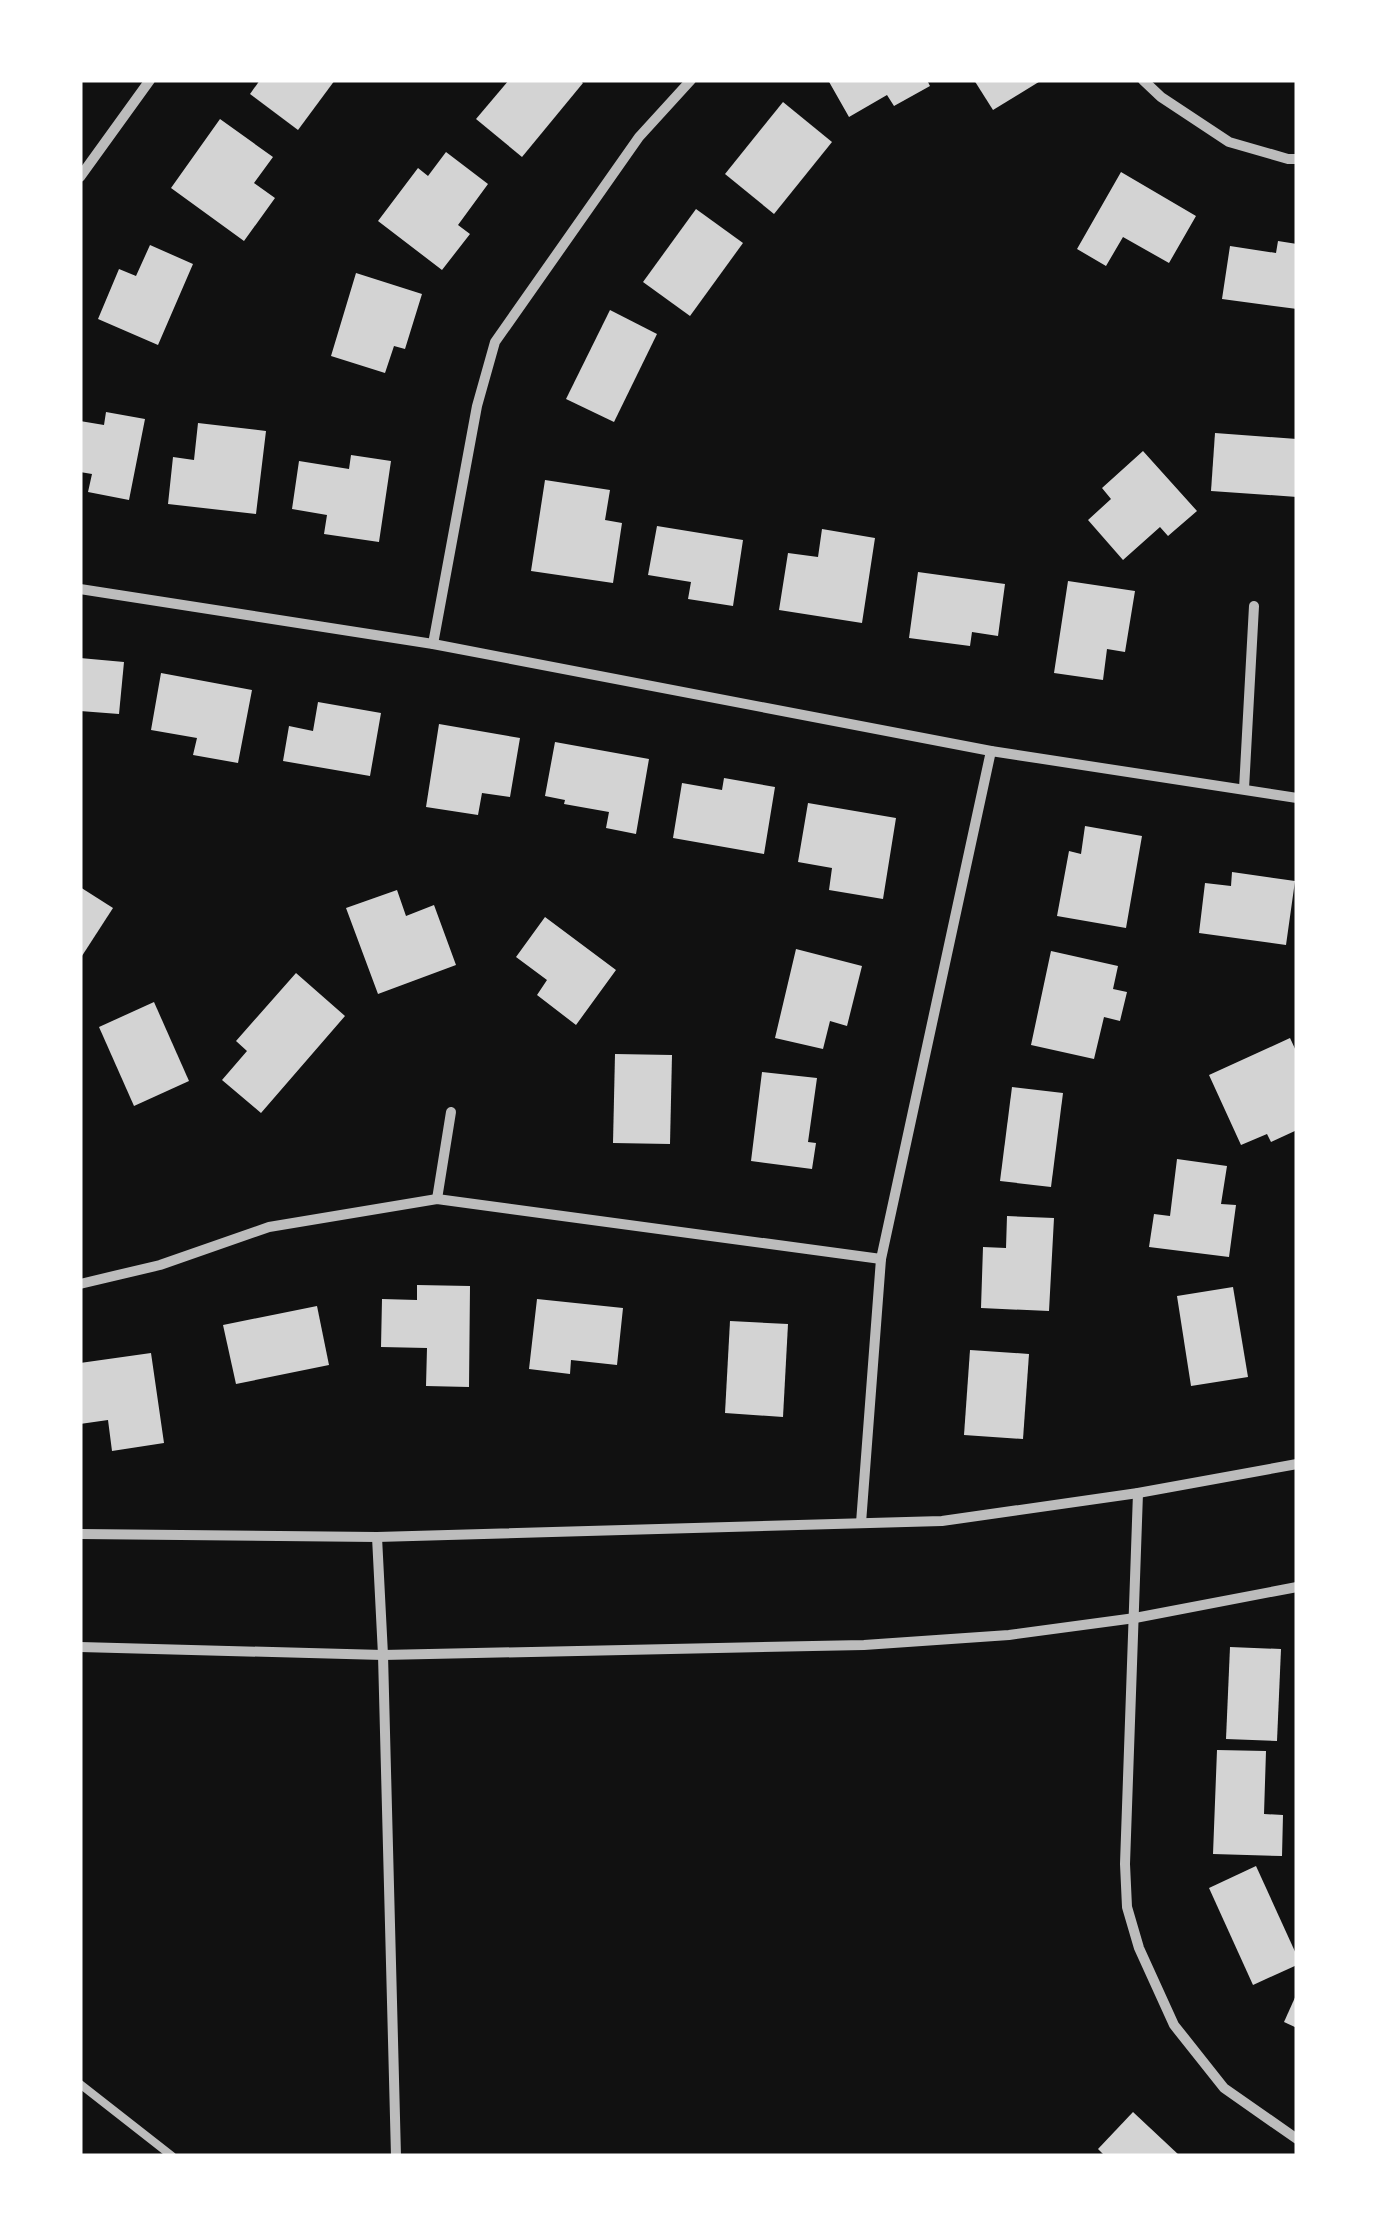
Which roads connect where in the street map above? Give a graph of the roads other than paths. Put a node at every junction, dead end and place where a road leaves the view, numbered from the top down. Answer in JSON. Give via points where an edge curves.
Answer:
{"nodes":[{"id":1,"x":150,"y":80,"type":"edge"},
{"id":2,"x":691,"y":80,"type":"edge"},
{"id":3,"x":1143,"y":80,"type":"edge"},
{"id":4,"x":1297,"y":159,"type":"edge"},
{"id":5,"x":80,"y":177,"type":"edge"},
{"id":6,"x":80,"y":589,"type":"edge"},
{"id":7,"x":1254,"y":606,"type":"dead end"},
{"id":8,"x":433,"y":644,"type":"junction"},
{"id":9,"x":991,"y":751,"type":"junction"},
{"id":10,"x":1244,"y":789,"type":"junction"},
{"id":11,"x":1297,"y":798,"type":"edge"},
{"id":12,"x":452,"y":1112,"type":"dead end"},
{"id":13,"x":437,"y":1199,"type":"junction"},
{"id":14,"x":881,"y":1258,"type":"junction"},
{"id":15,"x":80,"y":1284,"type":"edge"},
{"id":16,"x":1297,"y":1464,"type":"edge"},
{"id":17,"x":1138,"y":1493,"type":"junction"},
{"id":18,"x":861,"y":1523,"type":"junction"},
{"id":19,"x":80,"y":1534,"type":"edge"},
{"id":20,"x":376,"y":1538,"type":"junction"},
{"id":21,"x":1297,"y":1587,"type":"edge"},
{"id":22,"x":1135,"y":1618,"type":"junction"},
{"id":23,"x":80,"y":1648,"type":"edge"},
{"id":24,"x":383,"y":1655,"type":"junction"},
{"id":25,"x":80,"y":2084,"type":"edge"},
{"id":26,"x":1297,"y":2139,"type":"edge"},
{"id":27,"x":172,"y":2156,"type":"edge"},
{"id":28,"x":396,"y":2156,"type":"edge"}],
"edges":[{"from":1,"to":5,"type":"street"},
{"from":2,"to":8,"type":"street","via":[[639,137],[494,342]]},
{"from":3,"to":4,"type":"street","via":[[1229,142]]},
{"from":6,"to":8,"type":"street"},
{"from":7,"to":10,"type":"street"},
{"from":8,"to":9,"type":"street"},
{"from":9,"to":10,"type":"street"},
{"from":9,"to":14,"type":"street"},
{"from":10,"to":11,"type":"street"},
{"from":12,"to":13,"type":"street"},
{"from":13,"to":14,"type":"street"},
{"from":13,"to":15,"type":"street","via":[[269,1227]]},
{"from":14,"to":18,"type":"street"},
{"from":16,"to":17,"type":"street"},
{"from":17,"to":18,"type":"street","via":[[942,1521]]},
{"from":17,"to":22,"type":"street"},
{"from":18,"to":20,"type":"street"},
{"from":19,"to":20,"type":"street"},
{"from":20,"to":24,"type":"street"},
{"from":21,"to":22,"type":"street"},
{"from":22,"to":24,"type":"street","via":[[864,1645]]},
{"from":22,"to":26,"type":"street","via":[[1125,1864],[1127,1907],[1139,1948],[1174,2025],[1224,2088]]},
{"from":23,"to":24,"type":"street"},
{"from":24,"to":28,"type":"street"},
{"from":25,"to":27,"type":"lane"}]}
